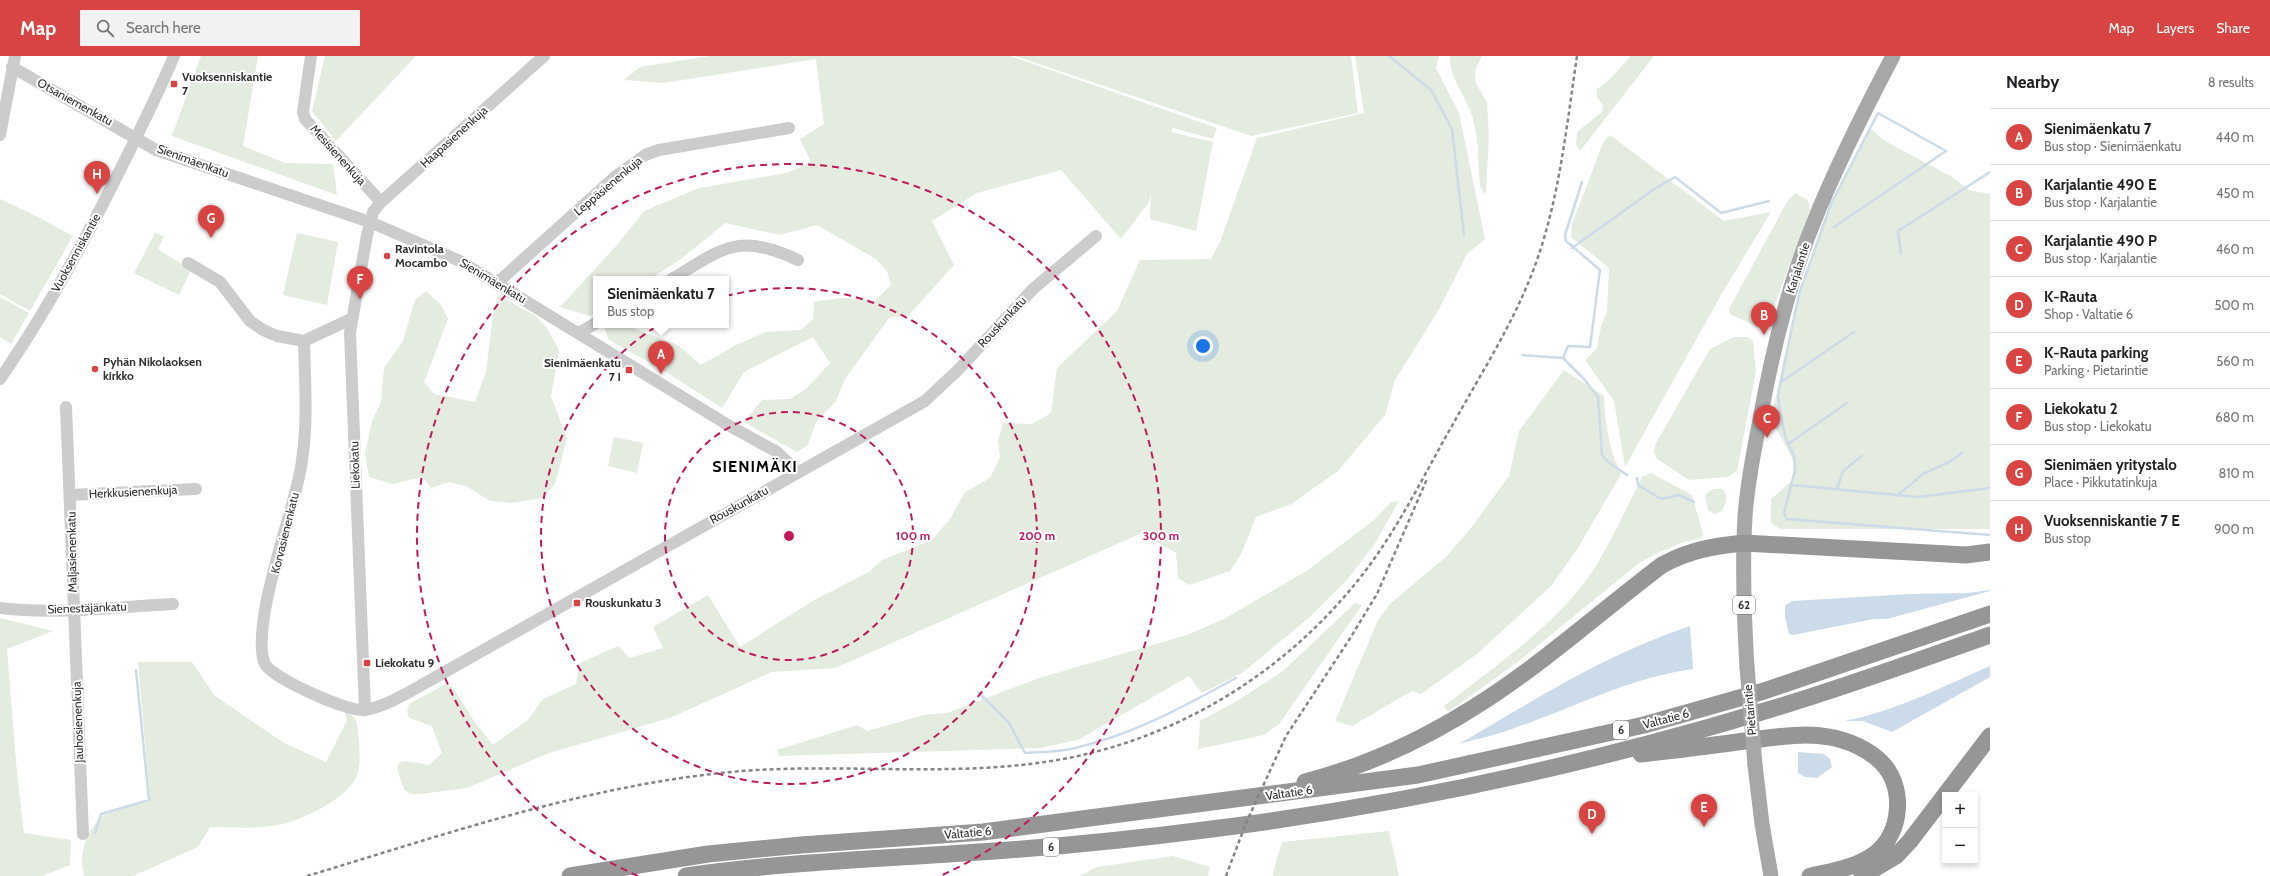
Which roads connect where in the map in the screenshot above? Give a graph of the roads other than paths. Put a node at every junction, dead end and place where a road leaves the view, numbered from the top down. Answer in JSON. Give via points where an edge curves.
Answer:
{"nodes":[{"id":1,"x":174,"y":56,"type":"edge"},
{"id":2,"x":311,"y":56,"type":"edge"},
{"id":3,"x":544,"y":56,"type":"edge"},
{"id":4,"x":1893,"y":56,"type":"edge"},
{"id":5,"x":13,"y":61,"type":"edge"},
{"id":6,"x":789,"y":128,"type":"dead end"},
{"id":7,"x":0,"y":135,"type":"edge"},
{"id":8,"x":137,"y":138,"type":"junction"},
{"id":9,"x":381,"y":202,"type":"junction"},
{"id":10,"x":370,"y":222,"type":"junction"},
{"id":11,"x":1096,"y":236,"type":"dead end"},
{"id":12,"x":798,"y":260,"type":"dead end"},
{"id":13,"x":188,"y":263,"type":"dead end"},
{"id":14,"x":677,"y":276,"type":"edge"},
{"id":15,"x":497,"y":283,"type":"junction"},
{"id":16,"x":351,"y":319,"type":"junction"},
{"id":17,"x":593,"y":325,"type":"edge"},
{"id":18,"x":579,"y":333,"type":"junction"},
{"id":19,"x":304,"y":341,"type":"junction"},
{"id":20,"x":0,"y":379,"type":"edge"},
{"id":21,"x":66,"y":408,"type":"dead end"},
{"id":22,"x":798,"y":472,"type":"junction"},
{"id":23,"x":196,"y":489,"type":"dead end"},
{"id":24,"x":70,"y":495,"type":"junction"},
{"id":25,"x":1744,"y":543,"type":"junction"},
{"id":26,"x":1990,"y":552,"type":"edge"},
{"id":27,"x":173,"y":604,"type":"dead end"},
{"id":28,"x":0,"y":608,"type":"edge"},
{"id":29,"x":73,"y":610,"type":"junction"},
{"id":30,"x":1990,"y":614,"type":"edge"},
{"id":31,"x":1990,"y":635,"type":"edge"},
{"id":32,"x":365,"y":710,"type":"junction"},
{"id":33,"x":1990,"y":736,"type":"edge"},
{"id":34,"x":1576,"y":763,"type":"junction"},
{"id":35,"x":1240,"y":800,"type":"junction"},
{"id":36,"x":83,"y":834,"type":"dead end"},
{"id":37,"x":570,"y":876,"type":"edge"},
{"id":38,"x":686,"y":876,"type":"edge"},
{"id":39,"x":1771,"y":876,"type":"edge"},
{"id":40,"x":1810,"y":876,"type":"edge"},
{"id":41,"x":1862,"y":876,"type":"edge"}],
"edges":[{"from":1,"to":8,"type":"street","name":"Vuoksenniskantie"},
{"from":2,"to":9,"type":"street","name":"Mesisienenkuja","via":[[303,112],[305,118]]},
{"from":3,"to":9,"type":"street","name":"Haapasienenkuja"},
{"from":4,"to":25,"type":"main road","name":"Karjalantie","via":[[1830,182],[1793,282],[1769,368],[1761,410],[1749,478]]},
{"from":5,"to":7,"type":"street"},
{"from":5,"to":8,"type":"street","name":"Otsaniemenkatu"},
{"from":6,"to":15,"type":"street","name":"Leppäsienenkuja","via":[[664,149],[645,155],[616,176]]},
{"from":8,"to":10,"type":"street","name":"Sienimäenkatu","via":[[156,150]]},
{"from":8,"to":20,"type":"street","name":"Vuoksenniskantie","via":[[58,287]]},
{"from":9,"to":10,"type":"street","name":"Haapasienenkuja","via":[[373,212]]},
{"from":10,"to":15,"type":"street","name":"Sienimäenkatu","via":[[443,252]]},
{"from":10,"to":16,"type":"street","name":"Liekokatu"},
{"from":11,"to":22,"type":"street","name":"Rouskunkatu","via":[[1038,285],[960,369],[925,401]]},
{"from":12,"to":14,"type":"street","via":[[784,253],[756,246],[730,246]]},
{"from":13,"to":19,"type":"street","via":[[220,282],[250,321],[263,330],[277,336]]},
{"from":15,"to":18,"type":"street","name":"Sienimäenkatu"},
{"from":16,"to":19,"type":"street"},
{"from":16,"to":32,"type":"street","name":"Liekokatu","via":[[350,352]]},
{"from":17,"to":18,"type":"street"},
{"from":18,"to":22,"type":"street","name":"Sienimäenkatu","via":[[728,425],[777,452]]},
{"from":19,"to":32,"type":"street","name":"Korvasienenkatu","via":[[304,447],[300,476],[266,607],[262,638],[264,663],[274,673],[303,689],[354,711]]},
{"from":21,"to":24,"type":"street","name":"Maljasienenkatu"},
{"from":22,"to":32,"type":"street","name":"Rouskunkatu","via":[[420,686],[389,702]]},
{"from":23,"to":24,"type":"street","name":"Herkkusienenkuja"},
{"from":24,"to":29,"type":"street","name":"Maljasienenkatu"},
{"from":25,"to":26,"type":"highway","via":[[1966,555]]},
{"from":25,"to":35,"type":"highway","via":[[1714,546],[1684,554],[1662,565],[1536,665],[1436,730],[1386,755]]},
{"from":25,"to":39,"type":"main road","name":"Pietarintie","number":"62","bridge":true,"via":[[1747,667],[1755,765]]},
{"from":27,"to":29,"type":"street","name":"Sienestäjänkatu"},
{"from":28,"to":29,"type":"street","name":"Sienestäjänkatu"},
{"from":29,"to":36,"type":"street","name":"Jauhosienenkuja"},
{"from":30,"to":35,"type":"highway","name":"Valtatie 6","number":"6","via":[[1764,691],[1644,725],[1418,775]]},
{"from":31,"to":34,"type":"highway","name":"Valtatie 6","number":"6","via":[[1767,711]]},
{"from":33,"to":41,"type":"highway","via":[[1910,841],[1896,856]]},
{"from":34,"to":38,"type":"highway","name":"Valtatie 6","number":"6","via":[[1415,797],[1207,830],[1056,846],[803,863]]},
{"from":34,"to":40,"type":"highway","via":[[1783,736],[1828,736],[1860,746],[1883,763],[1894,783],[1899,808],[1892,831],[1876,853],[1854,864]]},
{"from":35,"to":37,"type":"highway","name":"Valtatie 6","number":"6","via":[[983,832],[801,844],[708,854]]}]}
